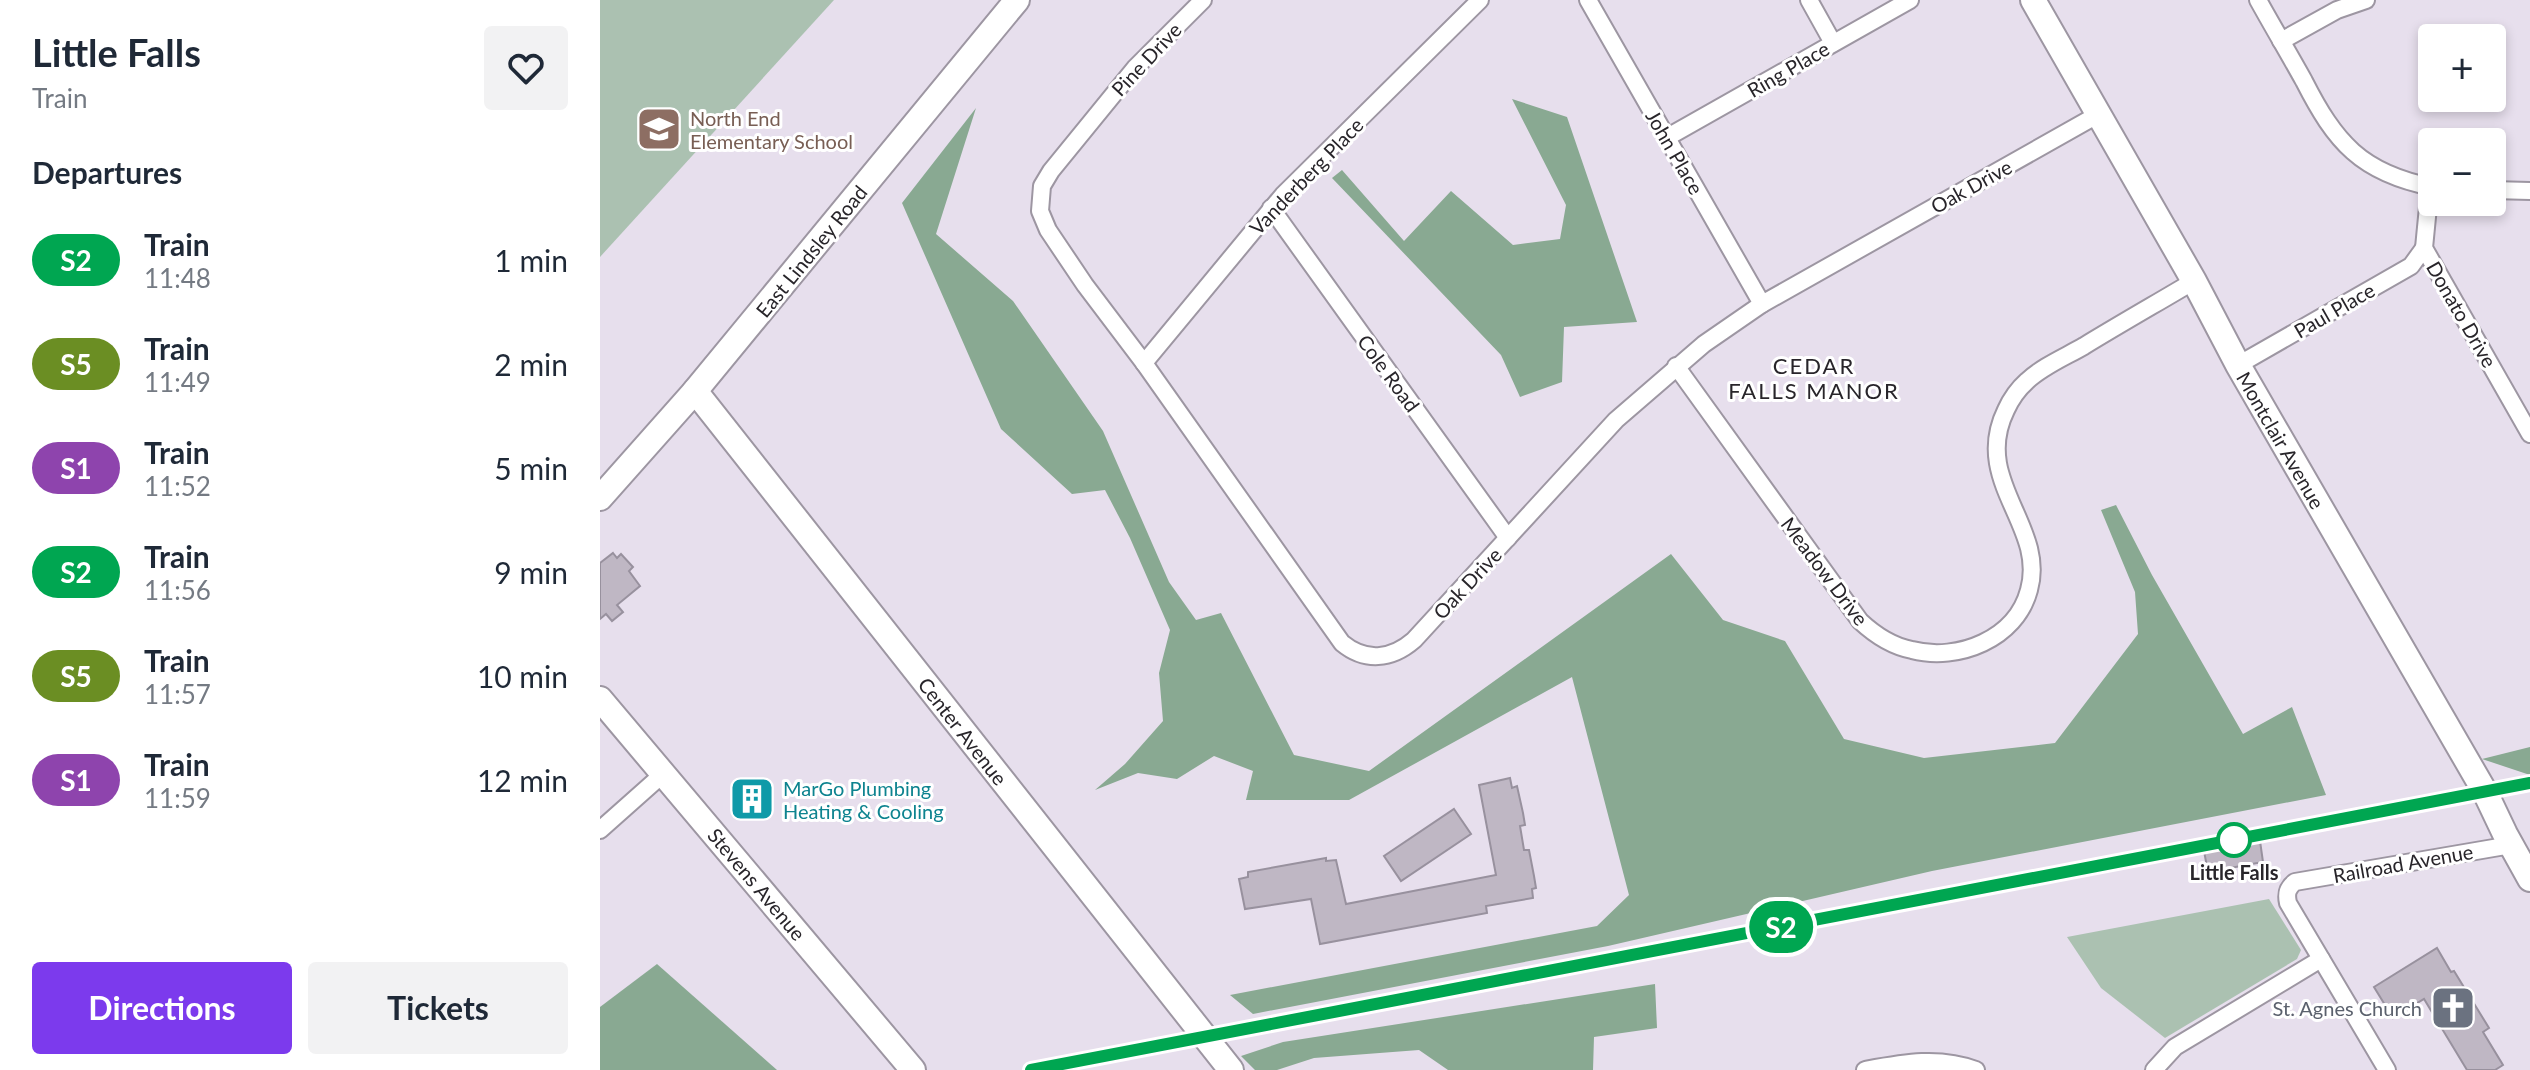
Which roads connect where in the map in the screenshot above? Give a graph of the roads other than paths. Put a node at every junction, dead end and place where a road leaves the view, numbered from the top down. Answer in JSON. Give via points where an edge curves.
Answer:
{"nodes":[{"id":1,"x":1017,"y":0,"type":"edge"},
{"id":2,"x":1203,"y":0,"type":"edge"},
{"id":3,"x":1480,"y":0,"type":"edge"},
{"id":4,"x":1588,"y":0,"type":"edge"},
{"id":5,"x":1809,"y":0,"type":"edge"},
{"id":6,"x":1910,"y":0,"type":"edge"},
{"id":7,"x":2033,"y":0,"type":"edge"},
{"id":8,"x":2258,"y":0,"type":"edge"},
{"id":9,"x":2366,"y":0,"type":"edge"},
{"id":10,"x":2281,"y":41,"type":"junction"},
{"id":11,"x":1833,"y":43,"type":"junction"},
{"id":12,"x":2099,"y":114,"type":"junction"},
{"id":13,"x":1091,"y":119,"type":"joint"},
{"id":14,"x":1666,"y":138,"type":"junction"},
{"id":15,"x":2418,"y":183,"type":"edge"},
{"id":16,"x":2506,"y":190,"type":"edge"},
{"id":17,"x":2530,"y":191,"type":"edge"},
{"id":18,"x":1271,"y":208,"type":"junction"},
{"id":19,"x":2428,"y":216,"type":"edge"},
{"id":20,"x":2424,"y":248,"type":"junction"},
{"id":21,"x":2194,"y":281,"type":"junction"},
{"id":22,"x":1762,"y":304,"type":"junction"},
{"id":23,"x":1144,"y":363,"type":"junction"},
{"id":24,"x":2238,"y":365,"type":"junction"},
{"id":25,"x":1676,"y":366,"type":"junction"},
{"id":26,"x":695,"y":391,"type":"junction"},
{"id":27,"x":2530,"y":434,"type":"edge"},
{"id":28,"x":600,"y":498,"type":"edge"},
{"id":29,"x":1508,"y":538,"type":"junction"},
{"id":30,"x":600,"y":699,"type":"edge"},
{"id":31,"x":663,"y":774,"type":"junction"},
{"id":32,"x":600,"y":830,"type":"edge"},
{"id":33,"x":2511,"y":845,"type":"junction"},
{"id":34,"x":2530,"y":879,"type":"edge"},
{"id":35,"x":2321,"y":959,"type":"junction"},
{"id":36,"x":913,"y":1070,"type":"edge"},
{"id":37,"x":1231,"y":1070,"type":"edge"},
{"id":38,"x":1865,"y":1070,"type":"edge"},
{"id":39,"x":1976,"y":1070,"type":"edge"},
{"id":40,"x":2154,"y":1070,"type":"edge"},
{"id":41,"x":2387,"y":1070,"type":"edge"}],
"edges":[{"from":1,"to":26,"type":"street","name":"East Lindsley Road"},
{"from":2,"to":13,"type":"street","name":"Pine Drive"},
{"from":3,"to":18,"type":"street","name":"Vanderberg Place"},
{"from":4,"to":14,"type":"street","name":"John Place"},
{"from":5,"to":11,"type":"street"},
{"from":6,"to":11,"type":"street","name":"Ring Place"},
{"from":7,"to":12,"type":"street","name":"Montclair Avenue"},
{"from":8,"to":10,"type":"street","name":"Donato Drive"},
{"from":9,"to":10,"type":"street"},
{"from":10,"to":15,"type":"street","name":"Donato Drive","via":[[2316,109],[2340,140],[2372,165]]},
{"from":11,"to":14,"type":"street","name":"Ring Place"},
{"from":12,"to":21,"type":"street","name":"Montclair Avenue"},
{"from":12,"to":22,"type":"street","name":"Oak Drive"},
{"from":13,"to":23,"type":"street","name":"Oak Drive","via":[[1044,181],[1042,218]]},
{"from":14,"to":22,"type":"street","name":"John Place"},
{"from":16,"to":17,"type":"street"},
{"from":18,"to":23,"type":"street","name":"Vanderberg Place"},
{"from":18,"to":29,"type":"street","name":"Cole Road"},
{"from":19,"to":20,"type":"street","name":"Donato Drive"},
{"from":20,"to":24,"type":"street","name":"Paul Place","via":[[2411,266]]},
{"from":20,"to":27,"type":"street","name":"Donato Drive"},
{"from":21,"to":24,"type":"street","name":"Montclair Avenue"},
{"from":21,"to":25,"type":"street","name":"Meadow Drive","via":[[2038,373],[2012,399],[2001,420],[1997,464],[2028,545],[2029,589],[2019,612],[2002,631],[1959,651],[1912,651],[1884,640],[1860,621]]},
{"from":22,"to":25,"type":"street","name":"Oak Drive"},
{"from":23,"to":29,"type":"street","name":"Oak Drive","via":[[1342,643],[1359,653],[1388,656],[1406,647]]},
{"from":24,"to":33,"type":"street","name":"Montclair Avenue"},
{"from":25,"to":29,"type":"street","name":"Oak Drive","via":[[1616,420]]},
{"from":26,"to":28,"type":"street","name":"East Lindsley Road"},
{"from":26,"to":37,"type":"street","name":"Center Avenue"},
{"from":30,"to":31,"type":"street","name":"Stevens Avenue"},
{"from":31,"to":32,"type":"street"},
{"from":31,"to":36,"type":"street","name":"Stevens Avenue"},
{"from":33,"to":34,"type":"street","name":"Montclair Avenue"},
{"from":33,"to":35,"type":"street","name":"Railroad Avenue","via":[[2295,882],[2288,890],[2288,903]]},
{"from":35,"to":40,"type":"street","via":[[2175,1047]]},
{"from":35,"to":41,"type":"street"},
{"from":38,"to":39,"type":"street","via":[[1927,1061]]}]}
